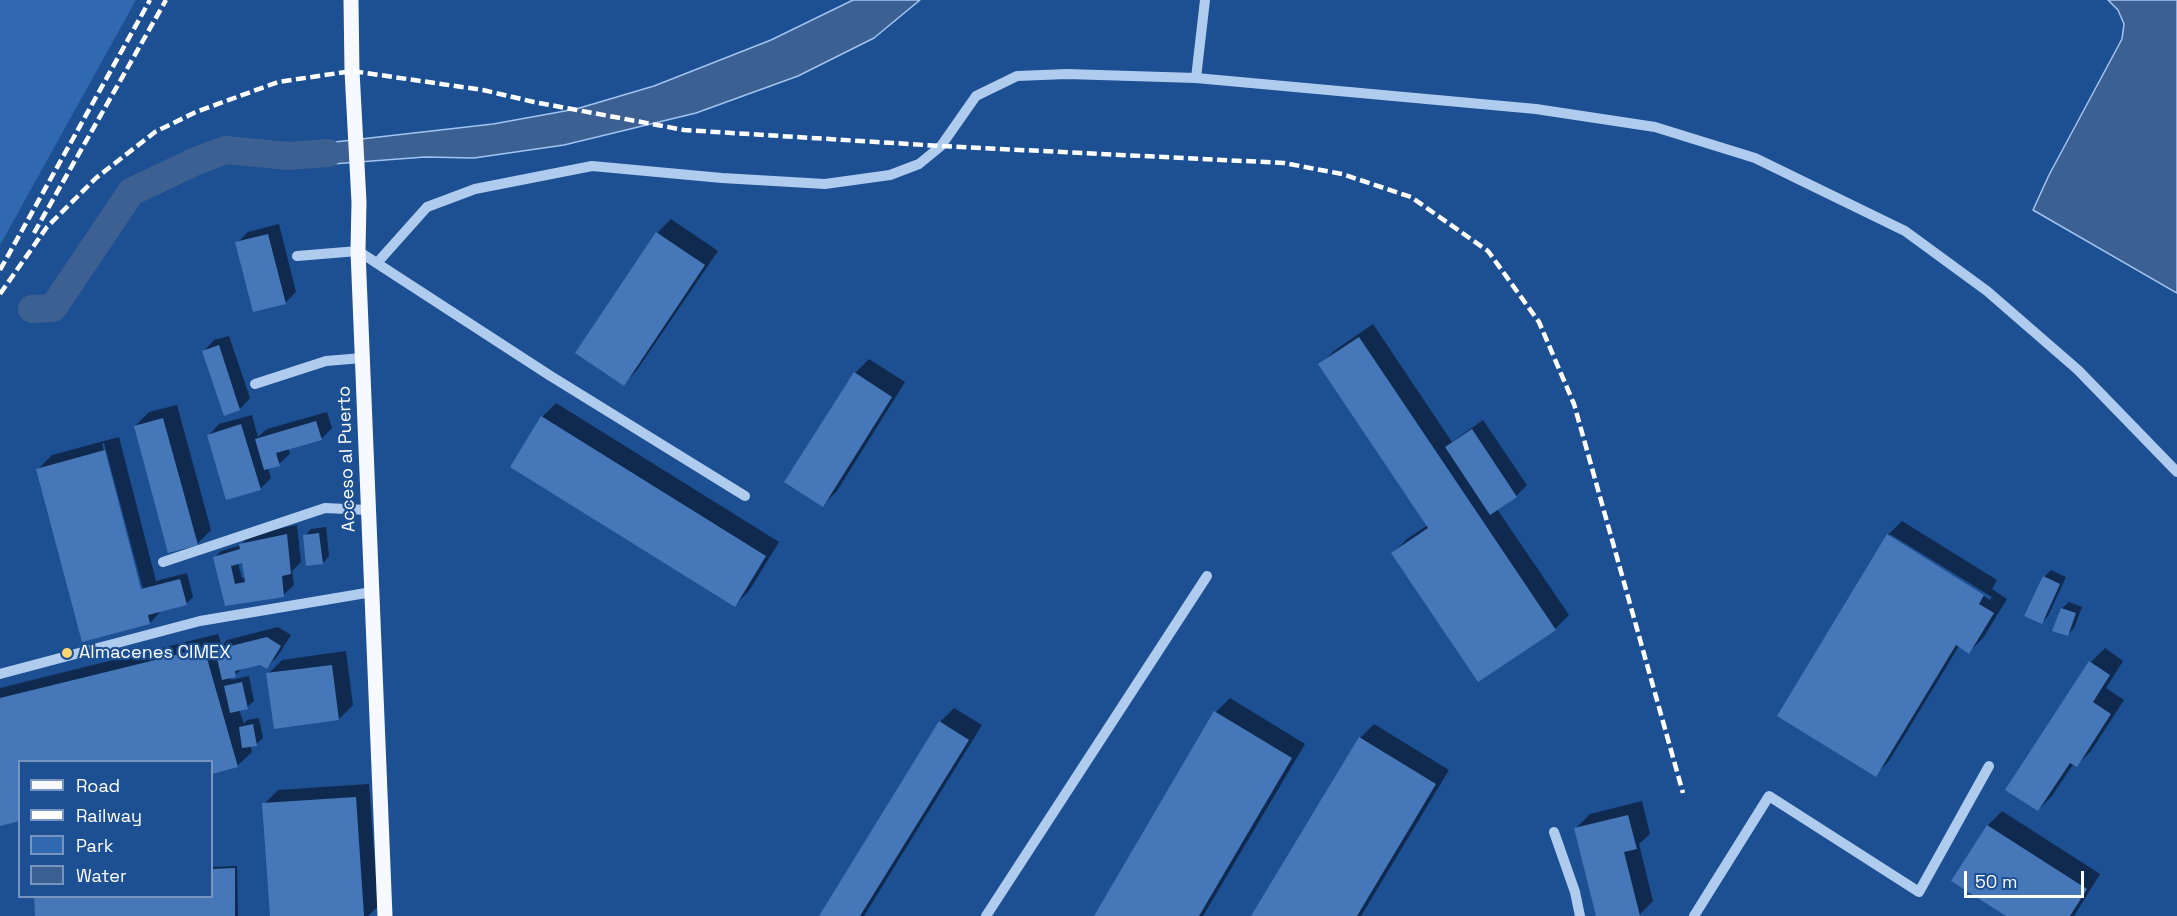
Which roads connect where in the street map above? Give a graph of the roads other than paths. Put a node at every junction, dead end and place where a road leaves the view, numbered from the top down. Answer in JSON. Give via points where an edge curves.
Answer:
{"nodes":[{"id":1,"x":351,"y":0,"type":"edge"},
{"id":2,"x":1205,"y":0,"type":"edge"},
{"id":3,"x":1196,"y":78,"type":"junction"},
{"id":4,"x":358,"y":251,"type":"junction"},
{"id":5,"x":297,"y":256,"type":"dead end"},
{"id":6,"x":377,"y":263,"type":"junction"},
{"id":7,"x":363,"y":358,"type":"junction"},
{"id":8,"x":255,"y":384,"type":"dead end"},
{"id":9,"x":2177,"y":472,"type":"edge"},
{"id":10,"x":745,"y":496,"type":"dead end"},
{"id":11,"x":368,"y":510,"type":"junction"},
{"id":12,"x":164,"y":562,"type":"dead end"},
{"id":13,"x":1207,"y":576,"type":"dead end"},
{"id":14,"x":372,"y":592,"type":"junction"},
{"id":15,"x":0,"y":674,"type":"edge"},
{"id":16,"x":1989,"y":766,"type":"dead end"},
{"id":17,"x":1554,"y":832,"type":"dead end"},
{"id":18,"x":385,"y":916,"type":"edge"},
{"id":19,"x":986,"y":916,"type":"edge"},
{"id":20,"x":1580,"y":916,"type":"edge"},
{"id":21,"x":1694,"y":916,"type":"edge"}],
"edges":[{"from":1,"to":4,"type":"main road","name":"Acceso al Puerto"},
{"from":2,"to":3,"type":"street"},
{"from":3,"to":6,"type":"street","via":[[1017,76],[976,96],[941,146],[919,164],[890,175],[825,184],[592,166],[475,189],[427,207]]},
{"from":3,"to":9,"type":"street","via":[[1536,109],[1655,127],[1755,158],[1905,231],[1988,291],[2078,370]]},
{"from":4,"to":5,"type":"street"},
{"from":4,"to":6,"type":"street"},
{"from":4,"to":7,"type":"main road","name":"Acceso al Puerto"},
{"from":6,"to":10,"type":"street"},
{"from":7,"to":8,"type":"street","via":[[326,361]]},
{"from":7,"to":11,"type":"main road","name":"Acceso al Puerto"},
{"from":11,"to":12,"type":"street","via":[[325,508]]},
{"from":11,"to":14,"type":"main road","name":"Acceso al Puerto"},
{"from":13,"to":19,"type":"street"},
{"from":14,"to":15,"type":"street","via":[[200,621]]},
{"from":14,"to":18,"type":"main road","name":"Acceso al Puerto"},
{"from":16,"to":21,"type":"street","via":[[1919,892],[1769,796]]},
{"from":17,"to":20,"type":"street"}]}
